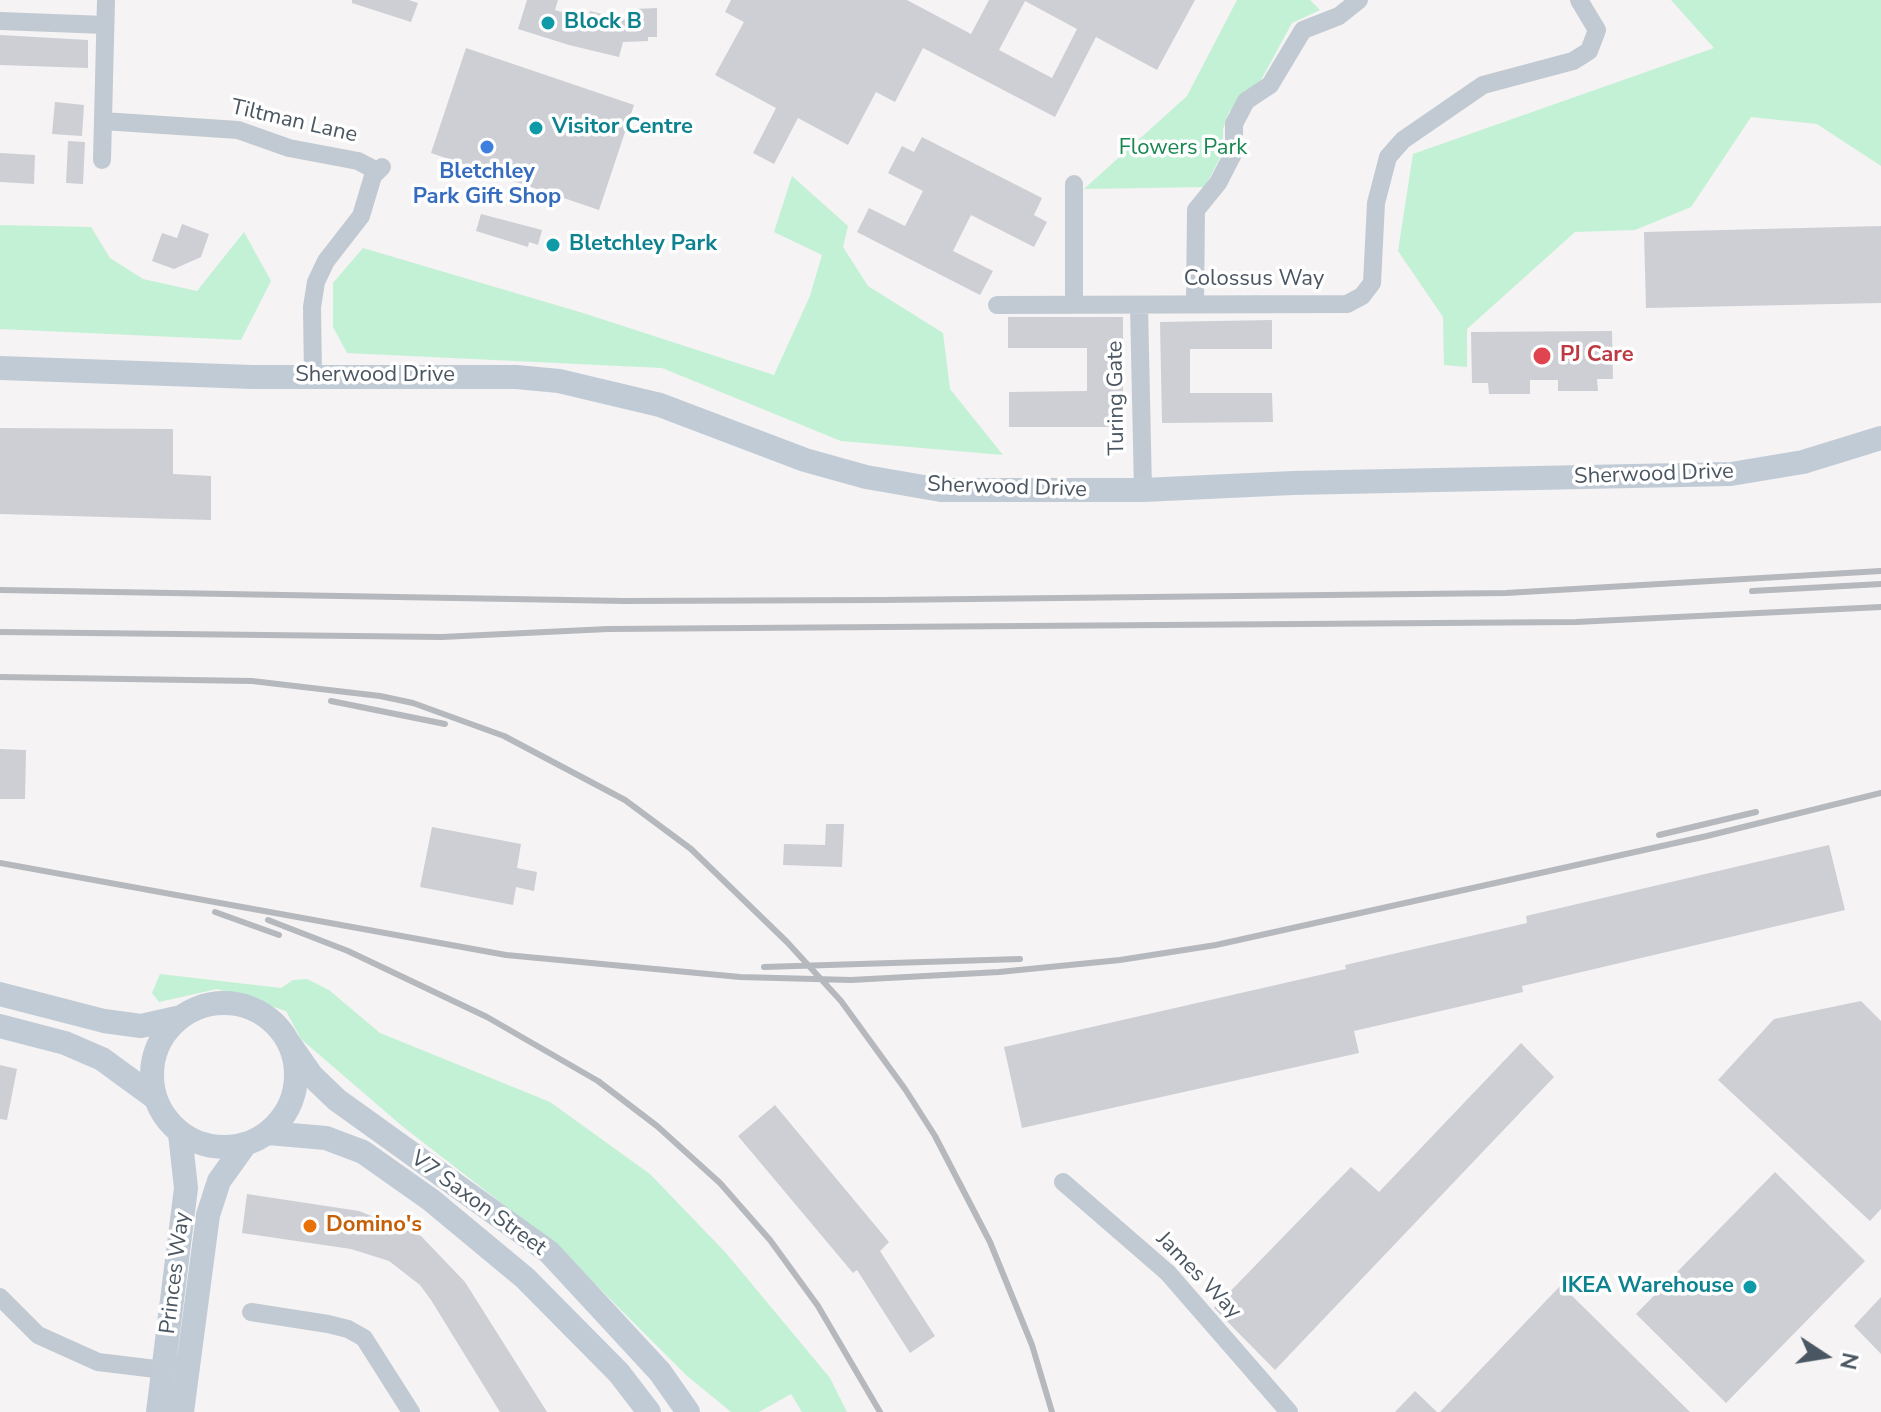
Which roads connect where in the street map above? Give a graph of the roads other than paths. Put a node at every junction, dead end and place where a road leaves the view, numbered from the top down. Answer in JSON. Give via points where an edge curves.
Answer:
{"nodes":[{"id":1,"x":106,"y":0,"type":"edge"},
{"id":2,"x":1359,"y":0,"type":"edge"},
{"id":3,"x":1579,"y":0,"type":"edge"},
{"id":4,"x":0,"y":21,"type":"edge"},
{"id":5,"x":105,"y":25,"type":"junction"},
{"id":6,"x":103,"y":121,"type":"junction"},
{"id":7,"x":102,"y":160,"type":"dead end"},
{"id":8,"x":1074,"y":184,"type":"dead end"},
{"id":9,"x":1195,"y":303,"type":"junction"},
{"id":10,"x":1074,"y":304,"type":"junction"},
{"id":11,"x":997,"y":305,"type":"dead end"},
{"id":12,"x":1139,"y":305,"type":"junction"},
{"id":13,"x":0,"y":368,"type":"edge"},
{"id":14,"x":313,"y":376,"type":"junction"},
{"id":15,"x":1881,"y":438,"type":"edge"},
{"id":16,"x":1143,"y":490,"type":"junction"},
{"id":17,"x":0,"y":994,"type":"edge"},
{"id":18,"x":181,"y":1017,"type":"junction"},
{"id":19,"x":0,"y":1026,"type":"edge"},
{"id":20,"x":289,"y":1043,"type":"junction"},
{"id":21,"x":154,"y":1097,"type":"junction"},
{"id":22,"x":268,"y":1133,"type":"junction"},
{"id":23,"x":180,"y":1134,"type":"junction"},
{"id":24,"x":244,"y":1146,"type":"junction"},
{"id":25,"x":1063,"y":1182,"type":"dead end"},
{"id":26,"x":0,"y":1297,"type":"edge"},
{"id":27,"x":251,"y":1312,"type":"dead end"},
{"id":28,"x":192,"y":1333,"type":"junction"},
{"id":29,"x":164,"y":1370,"type":"junction"},
{"id":30,"x":158,"y":1412,"type":"edge"},
{"id":31,"x":182,"y":1412,"type":"edge"},
{"id":32,"x":411,"y":1412,"type":"edge"},
{"id":33,"x":649,"y":1412,"type":"edge"},
{"id":34,"x":688,"y":1412,"type":"edge"},
{"id":35,"x":1289,"y":1412,"type":"edge"}],
"edges":[{"from":1,"to":5,"type":"street"},
{"from":2,"to":9,"type":"street","via":[[1339,16],[1303,30],[1270,85],[1246,101],[1234,124],[1234,152],[1196,210]]},
{"from":3,"to":9,"type":"street","name":"Colossus Way","via":[[1597,30],[1589,51],[1573,61],[1483,85],[1403,140],[1388,157],[1376,203],[1375,270],[1362,296],[1347,304]]},
{"from":4,"to":5,"type":"street"},
{"from":5,"to":6,"type":"street"},
{"from":6,"to":7,"type":"street"},
{"from":6,"to":14,"type":"street","name":"Tiltman Lane","via":[[238,130],[379,169],[361,216],[316,282]]},
{"from":8,"to":10,"type":"street"},
{"from":9,"to":12,"type":"street","name":"Colossus Way"},
{"from":10,"to":11,"type":"street","name":"Colossus Way"},
{"from":10,"to":12,"type":"street","name":"Colossus Way"},
{"from":12,"to":16,"type":"street","name":"Turing Gate"},
{"from":13,"to":14,"type":"street","name":"Sherwood Drive"},
{"from":14,"to":16,"type":"street","name":"Sherwood Drive","via":[[559,381],[660,405],[805,460],[866,477],[941,490]]},
{"from":15,"to":16,"type":"street","name":"Sherwood Drive","via":[[1803,462],[1731,474]]},
{"from":17,"to":18,"type":"street","via":[[141,1026]]},
{"from":18,"to":20,"type":"street","via":[[220,1003],[248,1007],[272,1021]]},
{"from":18,"to":21,"type":"street","via":[[163,1036],[152,1060]]},
{"from":19,"to":21,"type":"street","via":[[102,1059]]},
{"from":20,"to":22,"type":"street","via":[[296,1067],[294,1092],[285,1115]]},
{"from":20,"to":34,"type":"street","name":"V7 Saxon Street","via":[[337,1100],[549,1252],[660,1372]]},
{"from":21,"to":23,"type":"street"},
{"from":22,"to":24,"type":"street"},
{"from":22,"to":33,"type":"street","name":"V7 Saxon Street","via":[[326,1138],[363,1152],[431,1200],[525,1278],[619,1373]]},
{"from":23,"to":24,"type":"street","via":[[200,1145]]},
{"from":23,"to":29,"type":"street","name":"Princes Way","via":[[186,1188]]},
{"from":24,"to":28,"type":"street","name":"Princes Way","via":[[219,1181],[208,1215]]},
{"from":25,"to":35,"type":"street","name":"James Way","via":[[1168,1273]]},
{"from":26,"to":29,"type":"street","via":[[38,1335],[98,1362]]},
{"from":27,"to":32,"type":"street","via":[[328,1324],[364,1338]]},
{"from":28,"to":29,"type":"street","via":[[180,1359]]},
{"from":28,"to":31,"type":"street","name":"Princes Way"},
{"from":29,"to":30,"type":"street","name":"Princes Way"}]}
